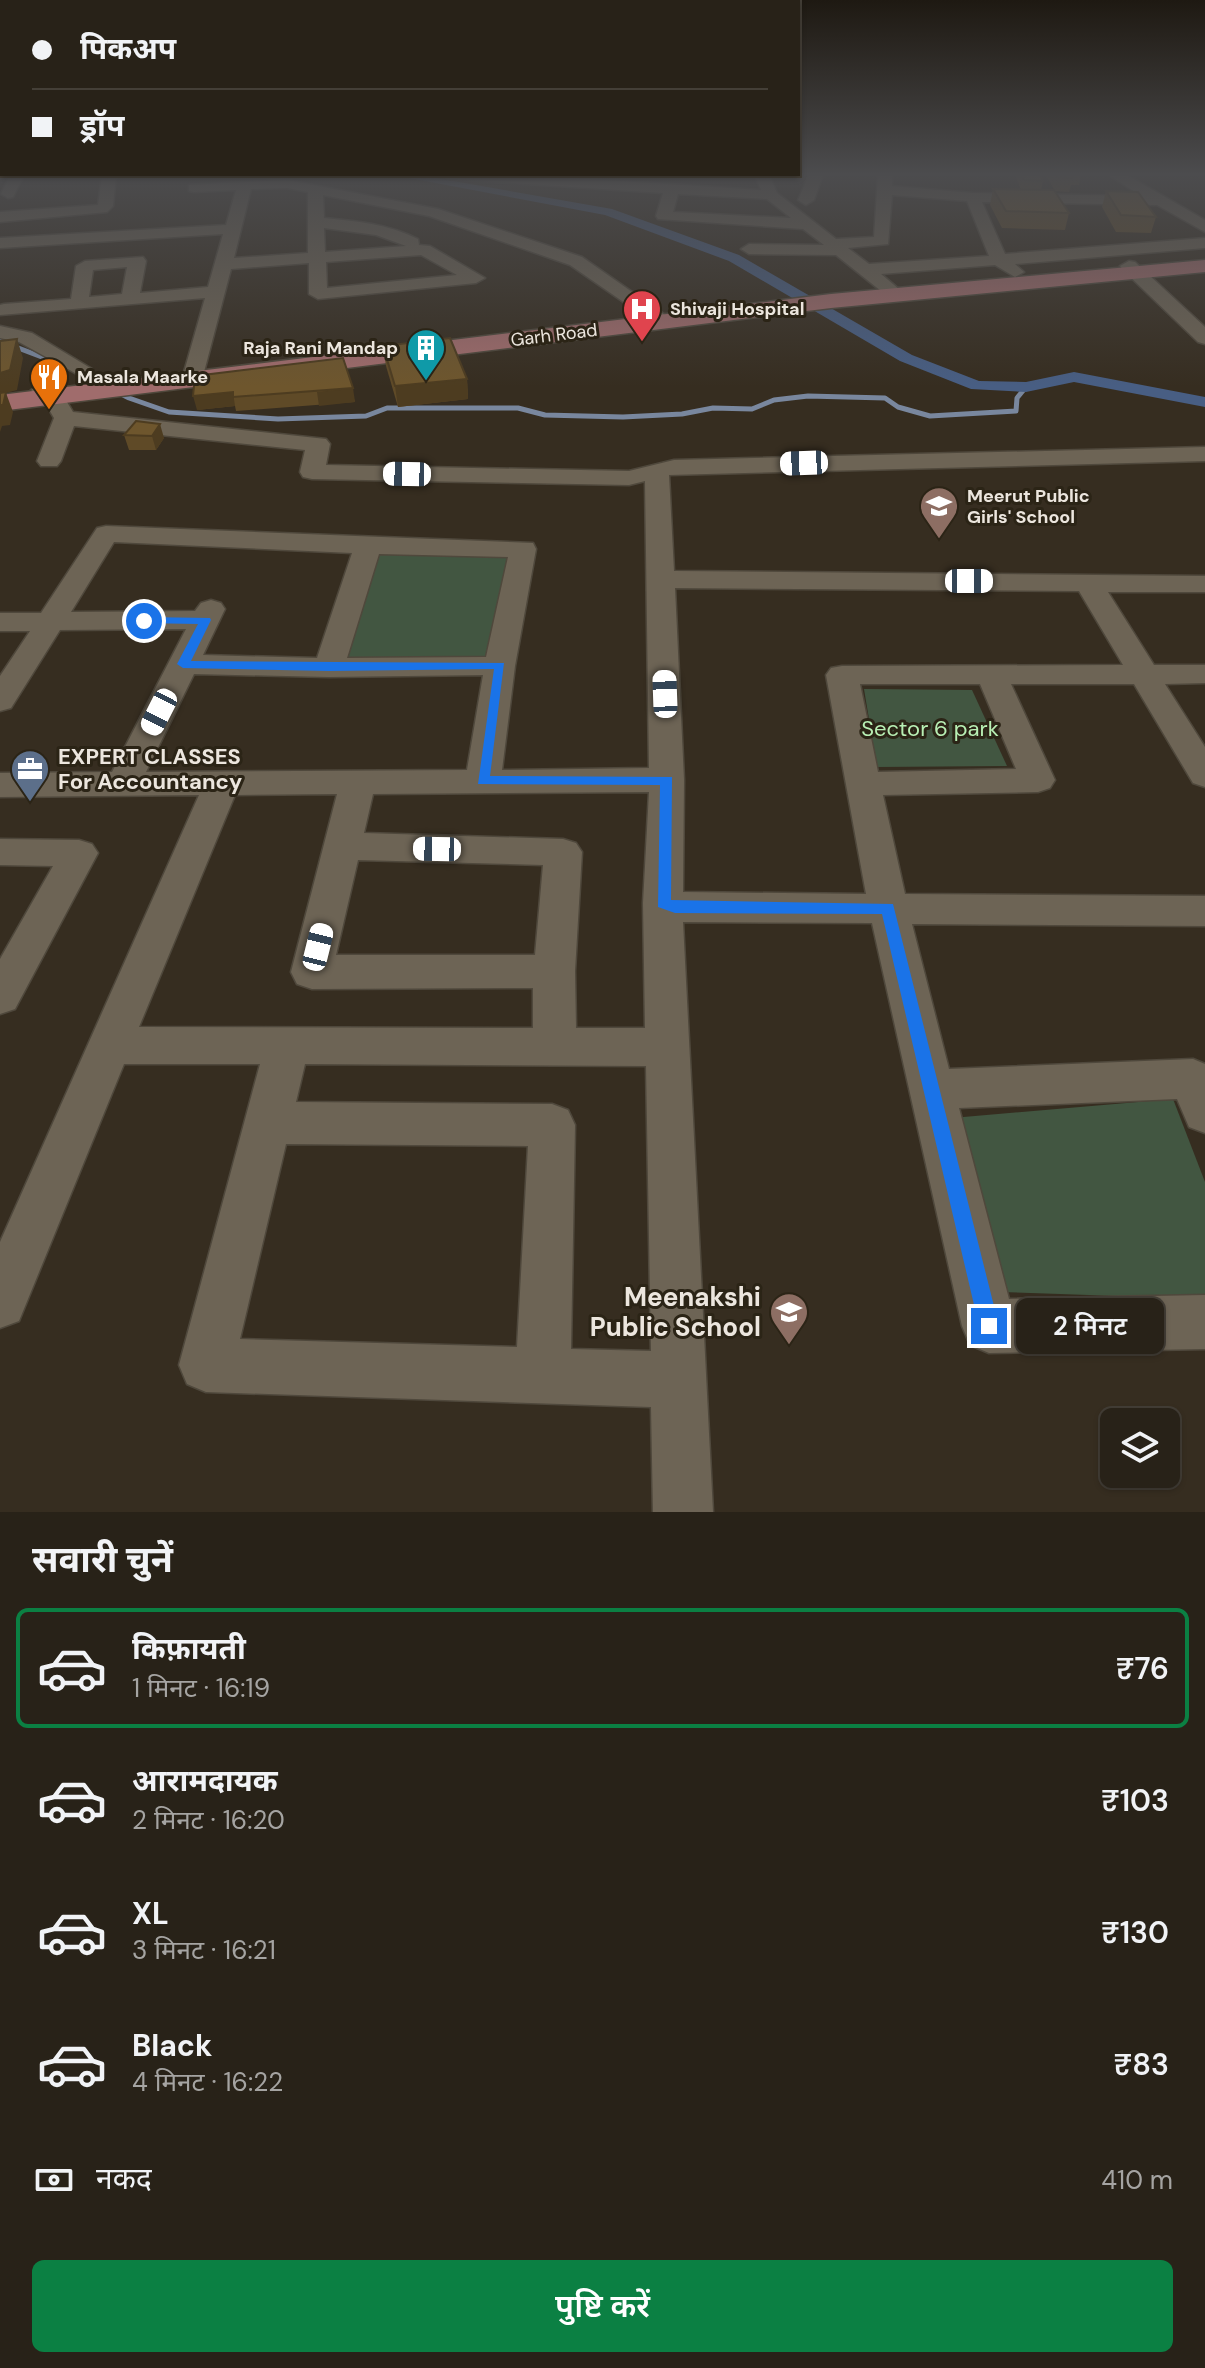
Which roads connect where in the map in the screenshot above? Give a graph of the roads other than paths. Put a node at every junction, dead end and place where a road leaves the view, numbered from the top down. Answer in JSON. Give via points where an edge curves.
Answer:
{"nodes":[{"id":1,"x":228,"y":246,"type":"edge"},
{"id":2,"x":317,"y":246,"type":"edge"},
{"id":3,"x":416,"y":246,"type":"edge"},
{"id":4,"x":426,"y":246,"type":"edge"},
{"id":5,"x":532,"y":246,"type":"edge"},
{"id":6,"x":847,"y":246,"type":"edge"},
{"id":7,"x":993,"y":246,"type":"edge"},
{"id":8,"x":1174,"y":246,"type":"edge"},
{"id":9,"x":836,"y":247,"type":"junction"},
{"id":10,"x":420,"y":248,"type":"junction"},
{"id":11,"x":749,"y":249,"type":"dead end"},
{"id":12,"x":317,"y":257,"type":"junction"},
{"id":13,"x":1205,"y":259,"type":"edge"},
{"id":14,"x":999,"y":260,"type":"junction"},
{"id":15,"x":223,"y":264,"type":"junction"},
{"id":16,"x":1205,"y":266,"type":"edge"},
{"id":17,"x":1132,"y":269,"type":"junction"},
{"id":18,"x":864,"y":270,"type":"junction"},
{"id":19,"x":1022,"y":277,"type":"junction"},
{"id":20,"x":216,"y":292,"type":"junction"},
{"id":21,"x":892,"y":292,"type":"junction"},
{"id":22,"x":130,"y":299,"type":"junction"},
{"id":23,"x":79,"y":304,"type":"junction"},
{"id":24,"x":776,"y":305,"type":"junction"},
{"id":25,"x":4,"y":310,"type":"dead end"},
{"id":26,"x":658,"y":317,"type":"junction"},
{"id":27,"x":0,"y":332,"type":"edge"},
{"id":28,"x":554,"y":332,"type":"junction"},
{"id":29,"x":1205,"y":338,"type":"edge"},
{"id":30,"x":193,"y":376,"type":"junction"},
{"id":31,"x":63,"y":393,"type":"junction"},
{"id":32,"x":0,"y":395,"type":"edge"},
{"id":33,"x":0,"y":403,"type":"edge"},
{"id":34,"x":1205,"y":454,"type":"edge"},
{"id":35,"x":49,"y":461,"type":"dead end"},
{"id":36,"x":657,"y":471,"type":"junction"},
{"id":37,"x":368,"y":546,"type":"junction"},
{"id":38,"x":662,"y":579,"type":"junction"},
{"id":39,"x":1088,"y":582,"type":"junction"},
{"id":40,"x":1205,"y":584,"type":"edge"},
{"id":41,"x":0,"y":622,"type":"edge"},
{"id":42,"x":50,"y":622,"type":"junction"},
{"id":43,"x":183,"y":664,"type":"junction"},
{"id":44,"x":500,"y":666,"type":"junction"},
{"id":45,"x":329,"y":668,"type":"junction"},
{"id":46,"x":991,"y":674,"type":"junction"},
{"id":47,"x":1144,"y":674,"type":"junction"},
{"id":48,"x":1205,"y":674,"type":"edge"},
{"id":49,"x":0,"y":701,"type":"edge"},
{"id":50,"x":1205,"y":775,"type":"edge"},
{"id":51,"x":667,"y":780,"type":"junction"},
{"id":52,"x":483,"y":781,"type":"junction"},
{"id":53,"x":358,"y":782,"type":"junction"},
{"id":54,"x":222,"y":783,"type":"junction"},
{"id":55,"x":123,"y":784,"type":"junction"},
{"id":56,"x":864,"y":784,"type":"junction"},
{"id":57,"x":0,"y":785,"type":"edge"},
{"id":58,"x":342,"y":846,"type":"junction"},
{"id":59,"x":0,"y":852,"type":"edge"},
{"id":60,"x":663,"y":903,"type":"junction"},
{"id":61,"x":888,"y":908,"type":"junction"},
{"id":62,"x":1205,"y":911,"type":"edge"},
{"id":63,"x":554,"y":971,"type":"junction"},
{"id":64,"x":0,"y":997,"type":"edge"},
{"id":65,"x":110,"y":1045,"type":"junction"},
{"id":66,"x":287,"y":1046,"type":"junction"},
{"id":67,"x":555,"y":1047,"type":"junction"},
{"id":68,"x":668,"y":1047,"type":"junction"},
{"id":69,"x":932,"y":1089,"type":"junction"},
{"id":70,"x":1205,"y":1112,"type":"edge"},
{"id":71,"x":268,"y":1123,"type":"junction"},
{"id":72,"x":11,"y":1250,"type":"edge"},
{"id":73,"x":0,"y":1302,"type":"edge"},
{"id":74,"x":1205,"y":1322,"type":"edge"},
{"id":75,"x":543,"y":1376,"type":"junction"},
{"id":76,"x":679,"y":1380,"type":"junction"},
{"id":77,"x":683,"y":1512,"type":"edge"}],
"edges":[{"from":1,"to":15,"type":"street"},
{"from":2,"to":12,"type":"street"},
{"from":3,"to":10,"type":"street"},
{"from":4,"to":10,"type":"street"},
{"from":5,"to":26,"type":"street","via":[[576,261]]},
{"from":6,"to":9,"type":"street"},
{"from":7,"to":14,"type":"street"},
{"from":8,"to":14,"type":"street"},
{"from":9,"to":11,"type":"street"},
{"from":9,"to":18,"type":"street"},
{"from":10,"to":12,"type":"street"},
{"from":10,"to":12,"type":"street","via":[[476,278],[318,294]]},
{"from":12,"to":15,"type":"street"},
{"from":13,"to":17,"type":"main road","name":"Garh Road"},
{"from":14,"to":18,"type":"street"},
{"from":14,"to":19,"type":"street"},
{"from":15,"to":20,"type":"street"},
{"from":16,"to":17,"type":"main road","name":"Garh Road"},
{"from":17,"to":19,"type":"main road","name":"Garh Road"},
{"from":17,"to":21,"type":"main road","name":"Garh Road"},
{"from":17,"to":29,"type":"street"},
{"from":18,"to":21,"type":"street"},
{"from":19,"to":21,"type":"main road","name":"Garh Road"},
{"from":20,"to":22,"type":"street"},
{"from":20,"to":30,"type":"street"},
{"from":21,"to":24,"type":"main road","name":"Garh Road"},
{"from":22,"to":23,"type":"street"},
{"from":22,"to":23,"type":"street","via":[[137,261],[85,266]]},
{"from":23,"to":25,"type":"street"},
{"from":24,"to":26,"type":"main road","name":"Garh Road"},
{"from":24,"to":28,"type":"main road","name":"Garh Road"},
{"from":26,"to":28,"type":"main road","name":"Garh Road"},
{"from":27,"to":31,"type":"street","via":[[25,337]]},
{"from":28,"to":30,"type":"main road","name":"Garh Road"},
{"from":30,"to":31,"type":"main road","name":"Garh Road"},
{"from":31,"to":32,"type":"main road","name":"Garh Road"},
{"from":31,"to":33,"type":"main road","name":"Garh Road"},
{"from":31,"to":35,"type":"street"},
{"from":31,"to":36,"type":"street","via":[[318,444],[312,472],[629,478]]},
{"from":34,"to":36,"type":"street","via":[[686,466]]},
{"from":36,"to":38,"type":"street"},
{"from":37,"to":42,"type":"street","via":[[106,534]]},
{"from":37,"to":44,"type":"street","via":[[523,549]]},
{"from":37,"to":45,"type":"street"},
{"from":38,"to":39,"type":"street"},
{"from":38,"to":51,"type":"street"},
{"from":39,"to":40,"type":"street"},
{"from":39,"to":47,"type":"street"},
{"from":41,"to":42,"type":"street"},
{"from":42,"to":43,"type":"street","via":[[209,615]]},
{"from":42,"to":49,"type":"street"},
{"from":43,"to":45,"type":"street"},
{"from":43,"to":55,"type":"street"},
{"from":44,"to":45,"type":"street"},
{"from":44,"to":52,"type":"street"},
{"from":46,"to":47,"type":"street"},
{"from":46,"to":56,"type":"street","via":[[842,675]]},
{"from":46,"to":56,"type":"street","via":[[1038,780]]},
{"from":47,"to":48,"type":"street"},
{"from":47,"to":50,"type":"street"},
{"from":51,"to":52,"type":"street"},
{"from":51,"to":60,"type":"street"},
{"from":52,"to":53,"type":"street"},
{"from":53,"to":54,"type":"street"},
{"from":53,"to":58,"type":"street"},
{"from":54,"to":55,"type":"street"},
{"from":54,"to":65,"type":"street"},
{"from":55,"to":57,"type":"street"},
{"from":56,"to":61,"type":"street"},
{"from":58,"to":63,"type":"street","via":[[563,852]]},
{"from":58,"to":63,"type":"street","via":[[312,972]]},
{"from":59,"to":64,"type":"street","via":[[79,853]]},
{"from":60,"to":61,"type":"street"},
{"from":60,"to":68,"type":"street"},
{"from":61,"to":62,"type":"street"},
{"from":61,"to":69,"type":"street"},
{"from":63,"to":67,"type":"street"},
{"from":65,"to":66,"type":"street"},
{"from":65,"to":72,"type":"street"},
{"from":66,"to":67,"type":"street"},
{"from":66,"to":71,"type":"street"},
{"from":67,"to":68,"type":"street"},
{"from":68,"to":76,"type":"street"},
{"from":69,"to":70,"type":"street","via":[[1193,1079]]},
{"from":69,"to":74,"type":"street","via":[[989,1326]]},
{"from":71,"to":75,"type":"street","via":[[552,1125]]},
{"from":71,"to":75,"type":"street","via":[[206,1365]]},
{"from":72,"to":73,"type":"street"},
{"from":75,"to":76,"type":"street"},
{"from":76,"to":77,"type":"street"}]}
